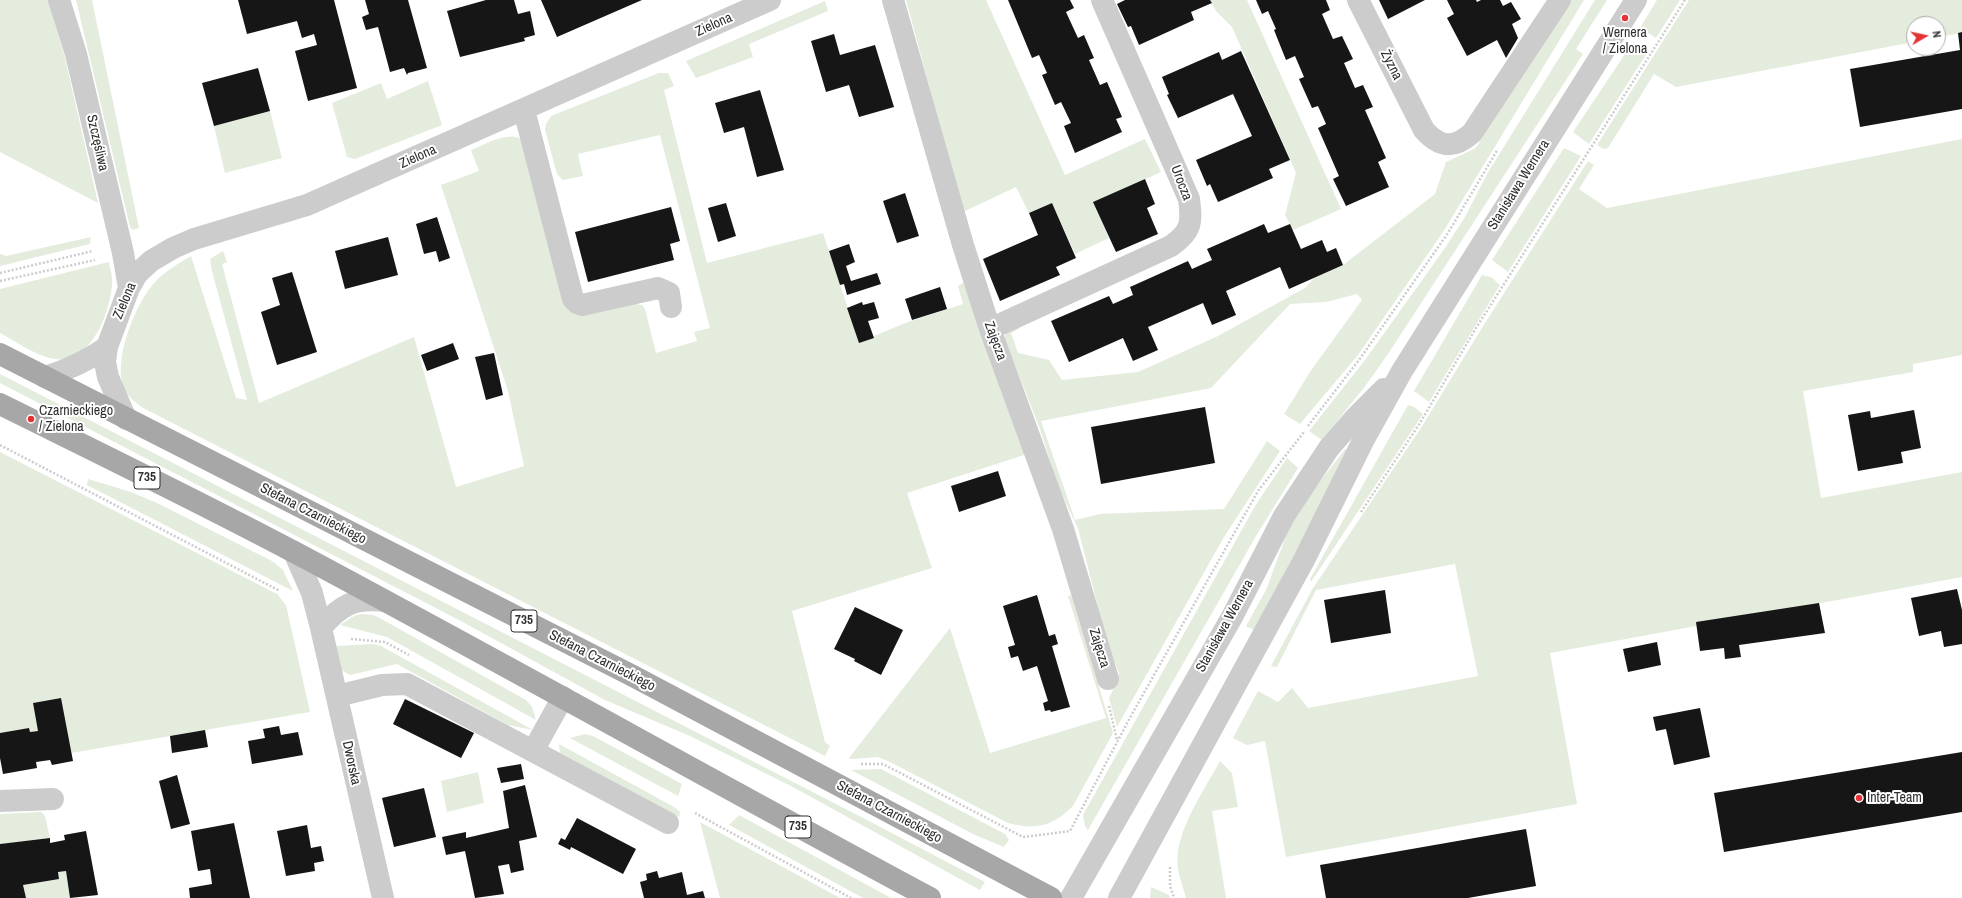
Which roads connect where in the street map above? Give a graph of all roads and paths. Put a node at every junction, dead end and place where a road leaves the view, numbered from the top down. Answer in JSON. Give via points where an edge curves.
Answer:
{"nodes":[{"id":1,"x":59,"y":0,"type":"edge"},
{"id":2,"x":770,"y":0,"type":"edge"},
{"id":3,"x":893,"y":0,"type":"edge"},
{"id":4,"x":1102,"y":0,"type":"edge"},
{"id":5,"x":1358,"y":0,"type":"edge"},
{"id":6,"x":1560,"y":0,"type":"edge"},
{"id":7,"x":1636,"y":0,"type":"edge"},
{"id":8,"x":1685,"y":0,"type":"edge"},
{"id":9,"x":524,"y":110,"type":"junction"},
{"id":10,"x":99,"y":250,"type":"dead end"},
{"id":11,"x":0,"y":273,"type":"edge"},
{"id":12,"x":129,"y":288,"type":"junction"},
{"id":13,"x":671,"y":307,"type":"dead end"},
{"id":14,"x":990,"y":329,"type":"junction"},
{"id":15,"x":107,"y":347,"type":"junction"},
{"id":16,"x":0,"y":354,"type":"edge"},
{"id":17,"x":1402,"y":371,"type":"junction"},
{"id":18,"x":45,"y":377,"type":"junction"},
{"id":19,"x":0,"y":404,"type":"edge"},
{"id":20,"x":126,"y":419,"type":"junction"},
{"id":21,"x":0,"y":446,"type":"edge"},
{"id":22,"x":1359,"y":515,"type":"dead end"},
{"id":23,"x":294,"y":552,"type":"junction"},
{"id":24,"x":286,"y":594,"type":"dead end"},
{"id":25,"x":385,"y":601,"type":"junction"},
{"id":26,"x":321,"y":628,"type":"junction"},
{"id":27,"x":1108,"y":679,"type":"joint"},
{"id":28,"x":337,"y":696,"type":"junction"},
{"id":29,"x":563,"y":697,"type":"junction"},
{"id":30,"x":1117,"y":741,"type":"dead end"},
{"id":31,"x":533,"y":751,"type":"junction"},
{"id":32,"x":860,"y":764,"type":"dead end"},
{"id":33,"x":53,"y":799,"type":"dead end"},
{"id":34,"x":0,"y":801,"type":"edge"},
{"id":35,"x":668,"y":823,"type":"dead end"},
{"id":36,"x":1070,"y":831,"type":"dead end"},
{"id":37,"x":1170,"y":863,"type":"dead end"},
{"id":38,"x":383,"y":898,"type":"edge"},
{"id":39,"x":930,"y":898,"type":"edge"},
{"id":40,"x":1051,"y":898,"type":"edge"},
{"id":41,"x":1071,"y":898,"type":"edge"},
{"id":42,"x":1119,"y":898,"type":"edge"},
{"id":43,"x":1174,"y":898,"type":"edge"}],
"edges":[{"from":1,"to":12,"type":"street","name":"Szczęśliwa","via":[[78,61]]},
{"from":2,"to":9,"type":"street","name":"Zielona"},
{"from":3,"to":14,"type":"street","name":"Zajęcza","via":[[962,245]]},
{"from":4,"to":14,"type":"street","name":"Urocza","via":[[1189,199],[1190,227],[1182,238],[1171,246]]},
{"from":5,"to":6,"type":"street","name":"Żyzna","via":[[1424,130],[1432,139],[1442,144],[1463,141],[1472,133]]},
{"from":7,"to":17,"type":"street","name":"Stanisława Wernera"},
{"from":8,"to":22,"type":"path","via":[[1476,328],[1420,423]]},
{"from":9,"to":12,"type":"street","name":"Zielona","via":[[308,205],[173,248],[151,261],[136,274]]},
{"from":9,"to":13,"type":"street","via":[[573,299],[582,305],[658,288],[669,293]]},
{"from":10,"to":11,"type":"path"},
{"from":12,"to":15,"type":"street","name":"Zielona"},
{"from":14,"to":27,"type":"street","name":"Zajęcza","via":[[1063,529]]},
{"from":15,"to":18,"type":"street","via":[[69,370]]},
{"from":15,"to":20,"type":"street","name":"Zielona","via":[[105,362],[108,377]]},
{"from":16,"to":18,"type":"main road","name":"Stefana Czarnieckiego","number":"735"},
{"from":17,"to":41,"type":"street","name":"Stanisława Wernera","via":[[1329,448],[1284,516],[1232,617]]},
{"from":17,"to":42,"type":"street","name":"Stanisława Wernera","via":[[1363,441],[1304,560]]},
{"from":18,"to":20,"type":"main road","name":"Stefana Czarnieckiego","number":"735"},
{"from":19,"to":23,"type":"main road","number":"735"},
{"from":20,"to":40,"type":"main road","name":"Stefana Czarnieckiego","number":"735","via":[[633,676]]},
{"from":21,"to":24,"type":"path"},
{"from":23,"to":25,"type":"main road","number":"735"},
{"from":23,"to":26,"type":"street","name":"Dworska","via":[[312,593]]},
{"from":25,"to":26,"type":"street","via":[[369,600],[344,606]]},
{"from":25,"to":29,"type":"main road","number":"735"},
{"from":26,"to":28,"type":"street","name":"Dworska"},
{"from":27,"to":30,"type":"path","via":[[1107,697]]},
{"from":28,"to":31,"type":"street","via":[[382,685],[407,684]]},
{"from":28,"to":38,"type":"street","name":"Dworska"},
{"from":29,"to":31,"type":"street"},
{"from":29,"to":39,"type":"main road","number":"735"},
{"from":31,"to":35,"type":"street"},
{"from":32,"to":36,"type":"path","via":[[883,764],[1023,837]]},
{"from":33,"to":34,"type":"street"},
{"from":37,"to":43,"type":"path","via":[[1170,886]]}]}
